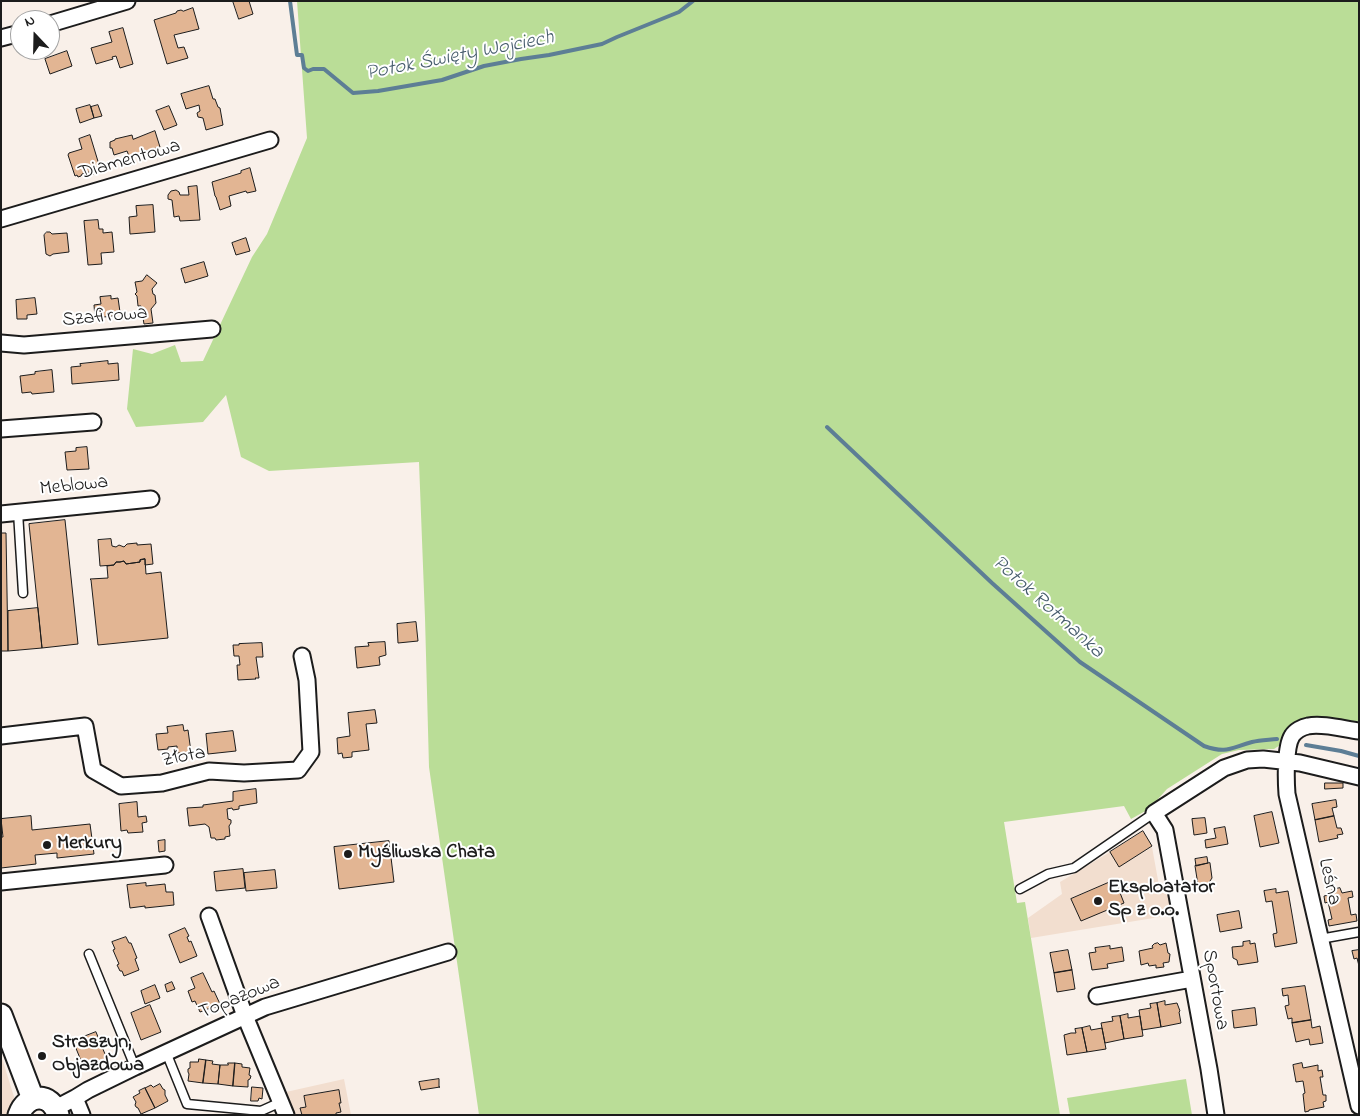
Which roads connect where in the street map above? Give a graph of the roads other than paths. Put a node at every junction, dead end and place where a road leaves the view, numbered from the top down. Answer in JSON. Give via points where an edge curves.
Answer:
{"nodes":[{"id":1,"x":127,"y":1,"type":"edge"},
{"id":2,"x":60,"y":21,"type":"edge"},
{"id":3,"x":270,"y":140,"type":"dead end"},
{"id":4,"x":1,"y":219,"type":"edge"},
{"id":5,"x":212,"y":329,"type":"dead end"},
{"id":6,"x":1,"y":343,"type":"edge"},
{"id":7,"x":92,"y":422,"type":"dead end"},
{"id":8,"x":1,"y":429,"type":"edge"},
{"id":9,"x":151,"y":499,"type":"dead end"},
{"id":10,"x":18,"y":512,"type":"junction"},
{"id":11,"x":1,"y":514,"type":"edge"},
{"id":12,"x":23,"y":593,"type":"dead end"},
{"id":13,"x":302,"y":656,"type":"dead end"},
{"id":14,"x":1359,"y":731,"type":"edge"},
{"id":15,"x":1,"y":736,"type":"edge"},
{"id":16,"x":1287,"y":761,"type":"junction"},
{"id":17,"x":1359,"y":777,"type":"edge"},
{"id":18,"x":1154,"y":813,"type":"junction"},
{"id":19,"x":165,"y":865,"type":"dead end"},
{"id":20,"x":1,"y":882,"type":"edge"},
{"id":21,"x":1020,"y":889,"type":"dead end"},
{"id":22,"x":209,"y":916,"type":"dead end"},
{"id":23,"x":1359,"y":932,"type":"edge"},
{"id":24,"x":1320,"y":939,"type":"junction"},
{"id":25,"x":448,"y":952,"type":"dead end"},
{"id":26,"x":89,"y":954,"type":"dead end"},
{"id":27,"x":1192,"y":979,"type":"junction"},
{"id":28,"x":1097,"y":996,"type":"dead end"},
{"id":29,"x":245,"y":1016,"type":"junction"},
{"id":30,"x":3,"y":1027,"type":"edge"},
{"id":31,"x":166,"y":1052,"type":"junction"},
{"id":32,"x":135,"y":1067,"type":"junction"},
{"id":33,"x":75,"y":1098,"type":"junction"},
{"id":34,"x":1359,"y":1106,"type":"edge"},
{"id":35,"x":26,"y":1107,"type":"edge"},
{"id":36,"x":283,"y":1108,"type":"edge"},
{"id":37,"x":57,"y":1111,"type":"edge"},
{"id":38,"x":82,"y":1115,"type":"edge"},
{"id":39,"x":1216,"y":1115,"type":"edge"}],
"edges":[{"from":1,"to":2,"type":"street"},
{"from":3,"to":4,"type":"street","name":"Diamentowa"},
{"from":5,"to":6,"type":"street","name":"Szafirowa","via":[[24,345]]},
{"from":7,"to":8,"type":"street"},
{"from":9,"to":10,"type":"street","name":"Meblowa"},
{"from":10,"to":11,"type":"street","name":"Meblowa"},
{"from":10,"to":12,"type":"lane"},
{"from":13,"to":15,"type":"street","name":"Złota","via":[[308,680],[311,752],[298,770],[209,771],[162,783],[120,786],[93,770],[85,726]]},
{"from":14,"to":16,"type":"street","name":"Leśna","via":[[1314,725],[1300,729],[1290,739]]},
{"from":16,"to":17,"type":"street"},
{"from":16,"to":18,"type":"street","via":[[1247,760],[1224,768]]},
{"from":16,"to":24,"type":"street","name":"Leśna","via":[[1287,794]]},
{"from":18,"to":21,"type":"lane","via":[[1074,868],[1048,874]]},
{"from":18,"to":27,"type":"street","name":"Sportowa","via":[[1165,830]]},
{"from":19,"to":20,"type":"street"},
{"from":22,"to":29,"type":"street"},
{"from":23,"to":24,"type":"lane"},
{"from":24,"to":34,"type":"street","name":"Leśna"},
{"from":25,"to":29,"type":"street","name":"Topazowa","via":[[265,1007]]},
{"from":26,"to":32,"type":"lane"},
{"from":27,"to":28,"type":"street"},
{"from":27,"to":39,"type":"street","name":"Sportowa"},
{"from":29,"to":31,"type":"street","name":"Topazowa"},
{"from":29,"to":36,"type":"street"},
{"from":30,"to":35,"type":"main road"},
{"from":31,"to":32,"type":"street","name":"Topazowa"},
{"from":31,"to":36,"type":"lane","via":[[187,1104],[261,1110]]},
{"from":32,"to":33,"type":"street","name":"Topazowa"},
{"from":33,"to":37,"type":"street","name":"Topazowa"},
{"from":33,"to":38,"type":"street"},
{"from":35,"to":37,"type":"main road","via":[[39,1098],[52,1103]]}]}
